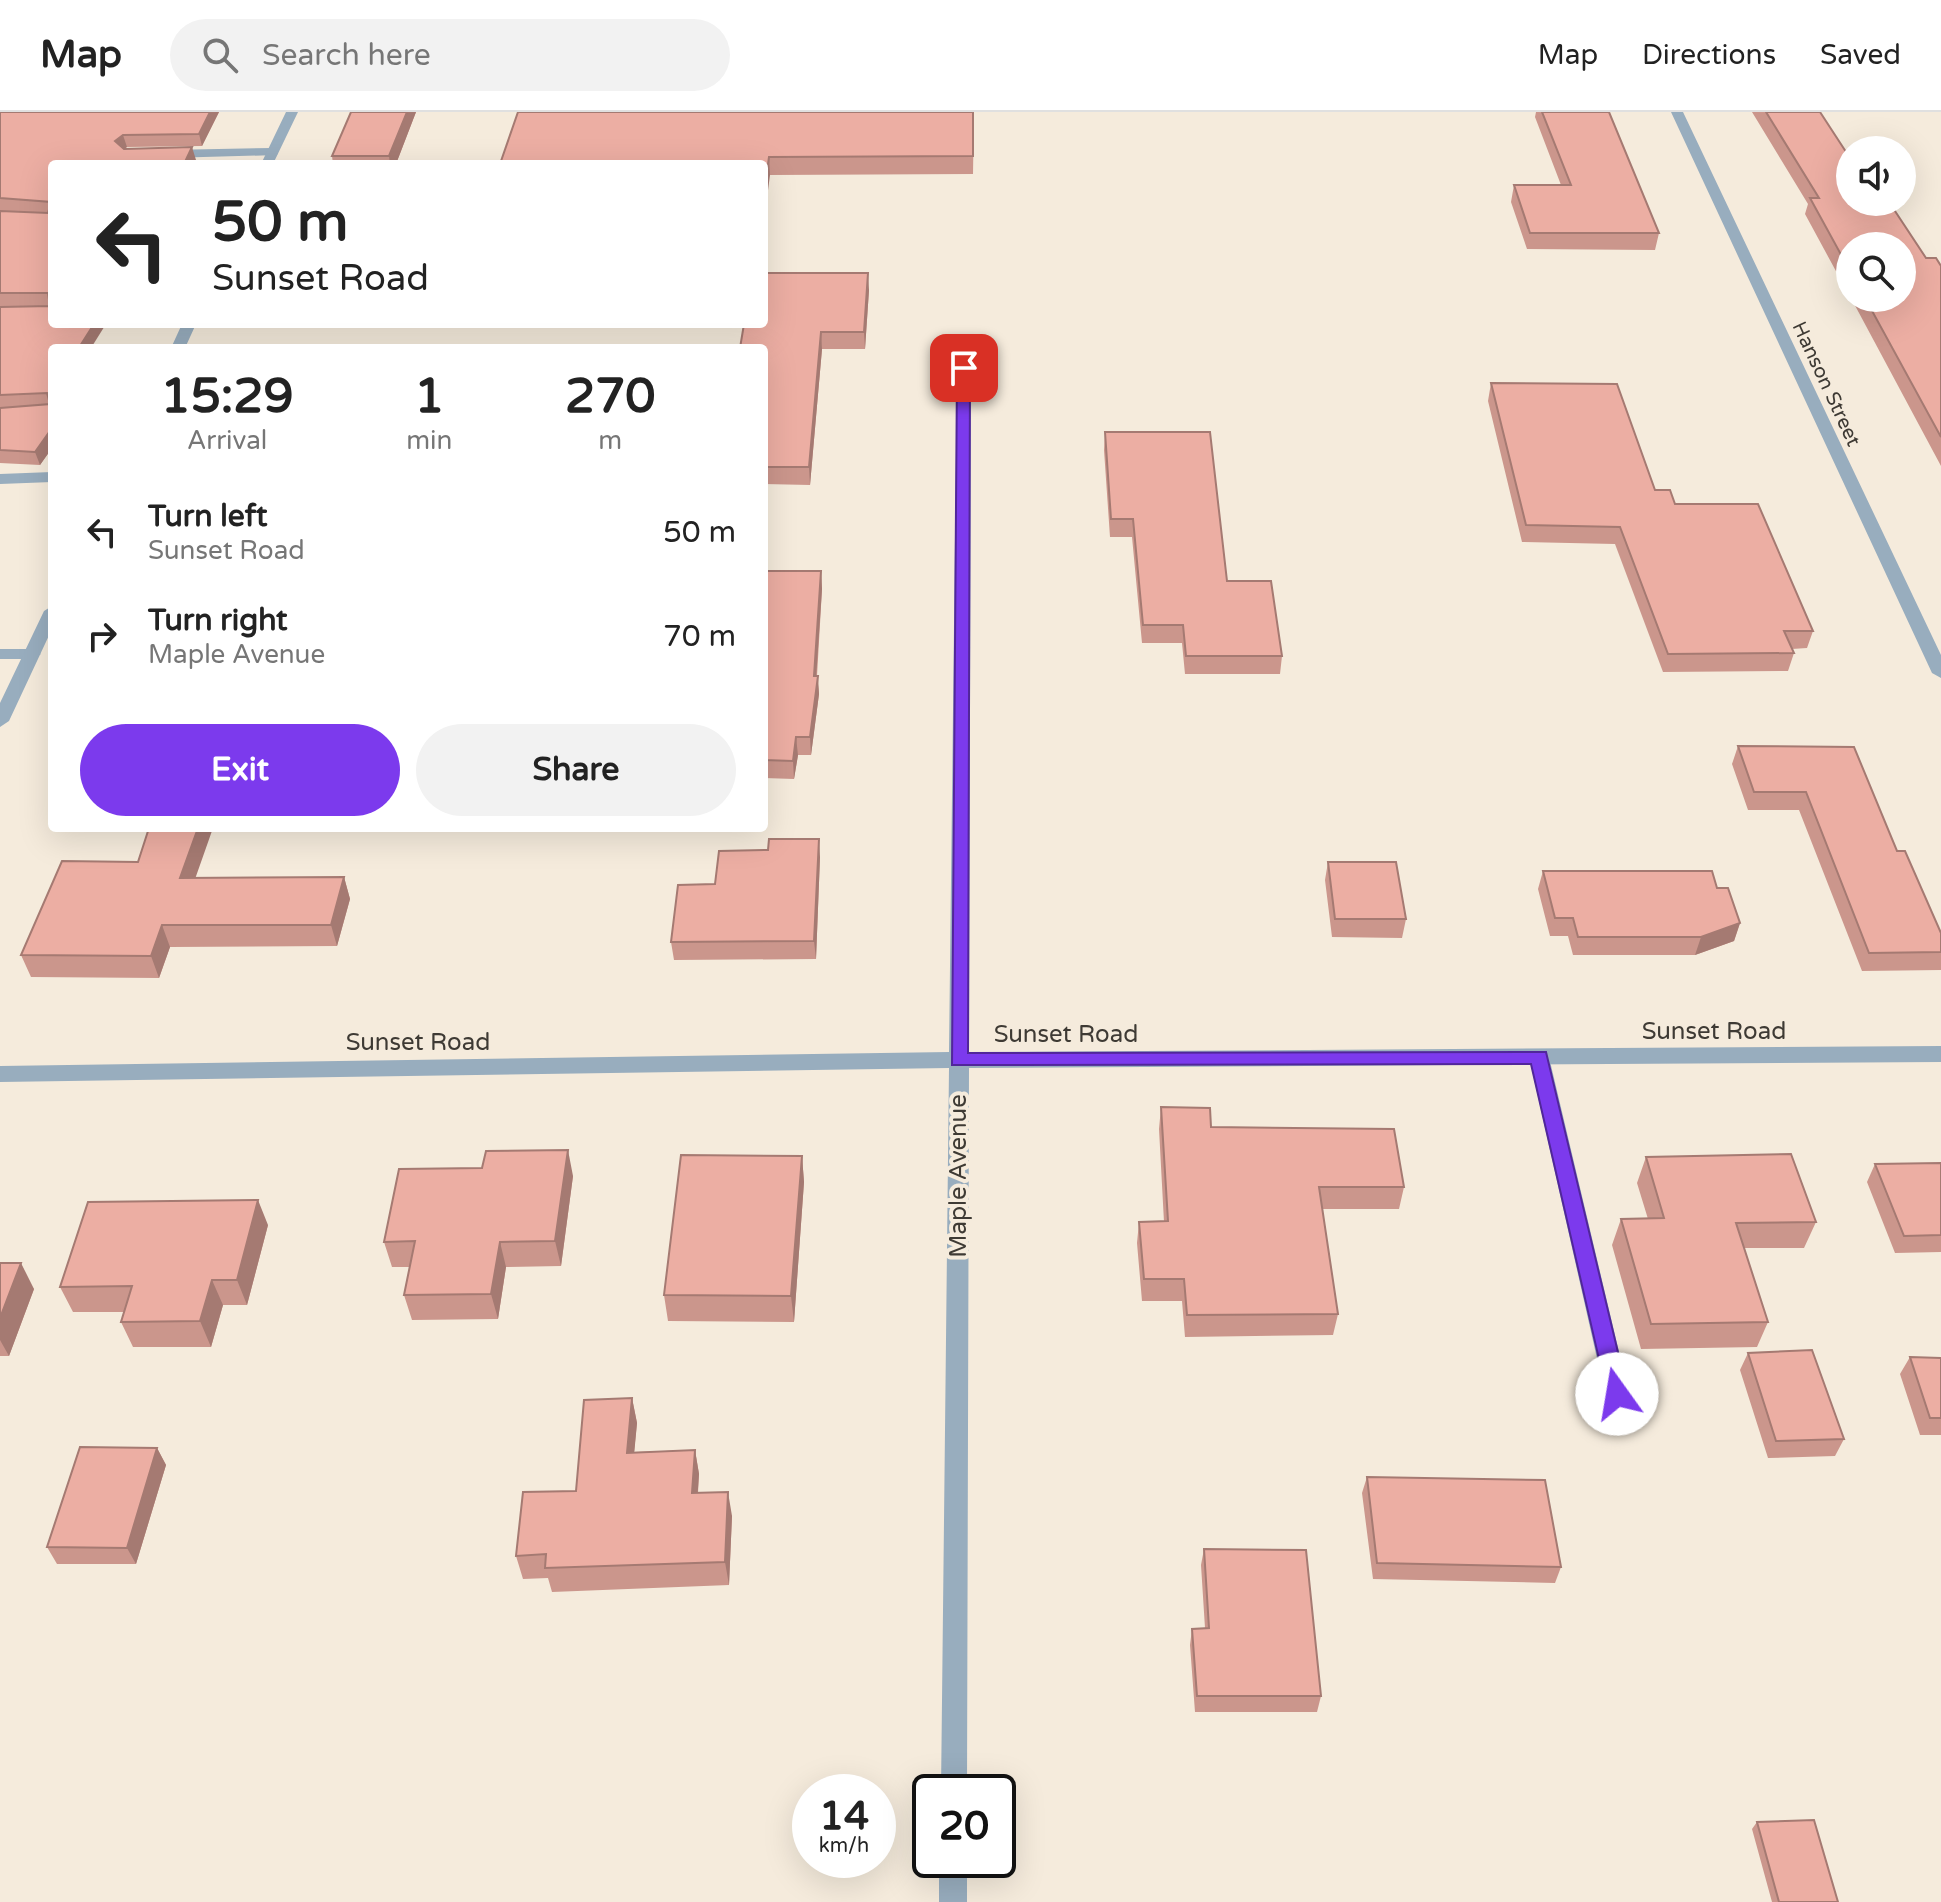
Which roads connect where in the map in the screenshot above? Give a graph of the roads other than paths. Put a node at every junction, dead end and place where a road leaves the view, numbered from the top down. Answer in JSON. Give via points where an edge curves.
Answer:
{"nodes":[{"id":1,"x":292,"y":112,"type":"edge"},
{"id":2,"x":1677,"y":112,"type":"edge"},
{"id":3,"x":156,"y":154,"type":"edge"},
{"id":4,"x":270,"y":158,"type":"edge"},
{"id":5,"x":964,"y":368,"type":"dead end"},
{"id":6,"x":48,"y":477,"type":"edge"},
{"id":7,"x":0,"y":479,"type":"edge"},
{"id":8,"x":48,"y":620,"type":"edge"},
{"id":9,"x":0,"y":654,"type":"edge"},
{"id":10,"x":32,"y":654,"type":"junction"},
{"id":11,"x":1941,"y":673,"type":"edge"},
{"id":12,"x":0,"y":721,"type":"edge"},
{"id":13,"x":1941,"y":1054,"type":"edge"},
{"id":14,"x":1539,"y":1057,"type":"junction"},
{"id":15,"x":959,"y":1060,"type":"junction"},
{"id":16,"x":0,"y":1074,"type":"edge"},
{"id":17,"x":1617,"y":1394,"type":"dead end"},
{"id":18,"x":954,"y":1774,"type":"edge"},
{"id":19,"x":953,"y":1878,"type":"edge"},
{"id":20,"x":953,"y":1902,"type":"edge"}],
"edges":[{"from":1,"to":4,"type":"street"},
{"from":2,"to":11,"type":"street","name":"Hanson Street"},
{"from":3,"to":4,"type":"street"},
{"from":5,"to":15,"type":"street","name":"Maple Avenue"},
{"from":6,"to":7,"type":"street"},
{"from":8,"to":10,"type":"street"},
{"from":9,"to":10,"type":"street"},
{"from":10,"to":12,"type":"street"},
{"from":13,"to":14,"type":"street","name":"Sunset Road"},
{"from":14,"to":15,"type":"street","name":"Sunset Road"},
{"from":14,"to":17,"type":"street"},
{"from":15,"to":16,"type":"street","name":"Sunset Road"},
{"from":15,"to":18,"type":"street","name":"Maple Avenue"},
{"from":19,"to":20,"type":"street"}]}
